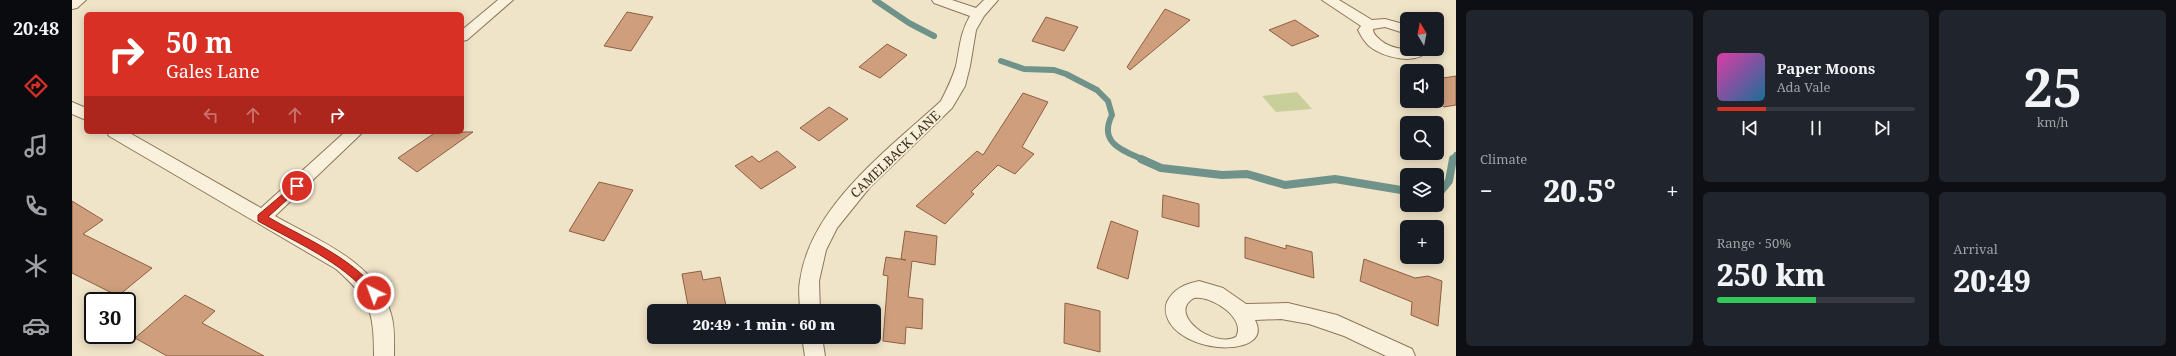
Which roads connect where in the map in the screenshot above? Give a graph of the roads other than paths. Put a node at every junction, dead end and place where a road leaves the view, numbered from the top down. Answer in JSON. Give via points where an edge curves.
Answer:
{"nodes":[{"id":1,"x":79,"y":0,"type":"edge"},
{"id":2,"x":506,"y":0,"type":"edge"},
{"id":3,"x":939,"y":0,"type":"edge"},
{"id":4,"x":991,"y":0,"type":"edge"},
{"id":5,"x":1329,"y":0,"type":"edge"},
{"id":6,"x":72,"y":4,"type":"edge"},
{"id":7,"x":978,"y":14,"type":"junction"},
{"id":8,"x":1370,"y":25,"type":"junction"},
{"id":9,"x":1400,"y":28,"type":"edge"},
{"id":10,"x":464,"y":35,"type":"edge"},
{"id":11,"x":1400,"y":52,"type":"edge"},
{"id":12,"x":72,"y":107,"type":"edge"},
{"id":13,"x":84,"y":114,"type":"edge"},
{"id":14,"x":118,"y":134,"type":"edge"},
{"id":15,"x":353,"y":134,"type":"edge"},
{"id":16,"x":262,"y":218,"type":"junction"},
{"id":17,"x":810,"y":304,"type":"edge"},
{"id":18,"x":1242,"y":312,"type":"dead end"},
{"id":19,"x":813,"y":344,"type":"edge"},
{"id":20,"x":384,"y":356,"type":"edge"},
{"id":21,"x":815,"y":356,"type":"edge"},
{"id":22,"x":1405,"y":356,"type":"edge"}],
"edges":[{"from":1,"to":6,"type":"street"},
{"from":2,"to":10,"type":"street"},
{"from":3,"to":7,"type":"street"},
{"from":4,"to":7,"type":"street","name":"CAMELBACK LANE"},
{"from":5,"to":8,"type":"street"},
{"from":7,"to":17,"type":"street","name":"CAMELBACK LANE","via":[[969,30],[957,86],[947,104],[864,182],[830,224],[817,250],[809,281]]},
{"from":8,"to":9,"type":"street","via":[[1386,24]]},
{"from":8,"to":11,"type":"street","via":[[1365,30],[1367,36],[1384,49]]},
{"from":12,"to":13,"type":"street"},
{"from":14,"to":16,"type":"street"},
{"from":15,"to":16,"type":"street"},
{"from":16,"to":20,"type":"street","via":[[343,264],[374,293],[381,309]]},
{"from":18,"to":22,"type":"street","via":[[1294,312],[1353,330]]},
{"from":19,"to":21,"type":"street"}]}
